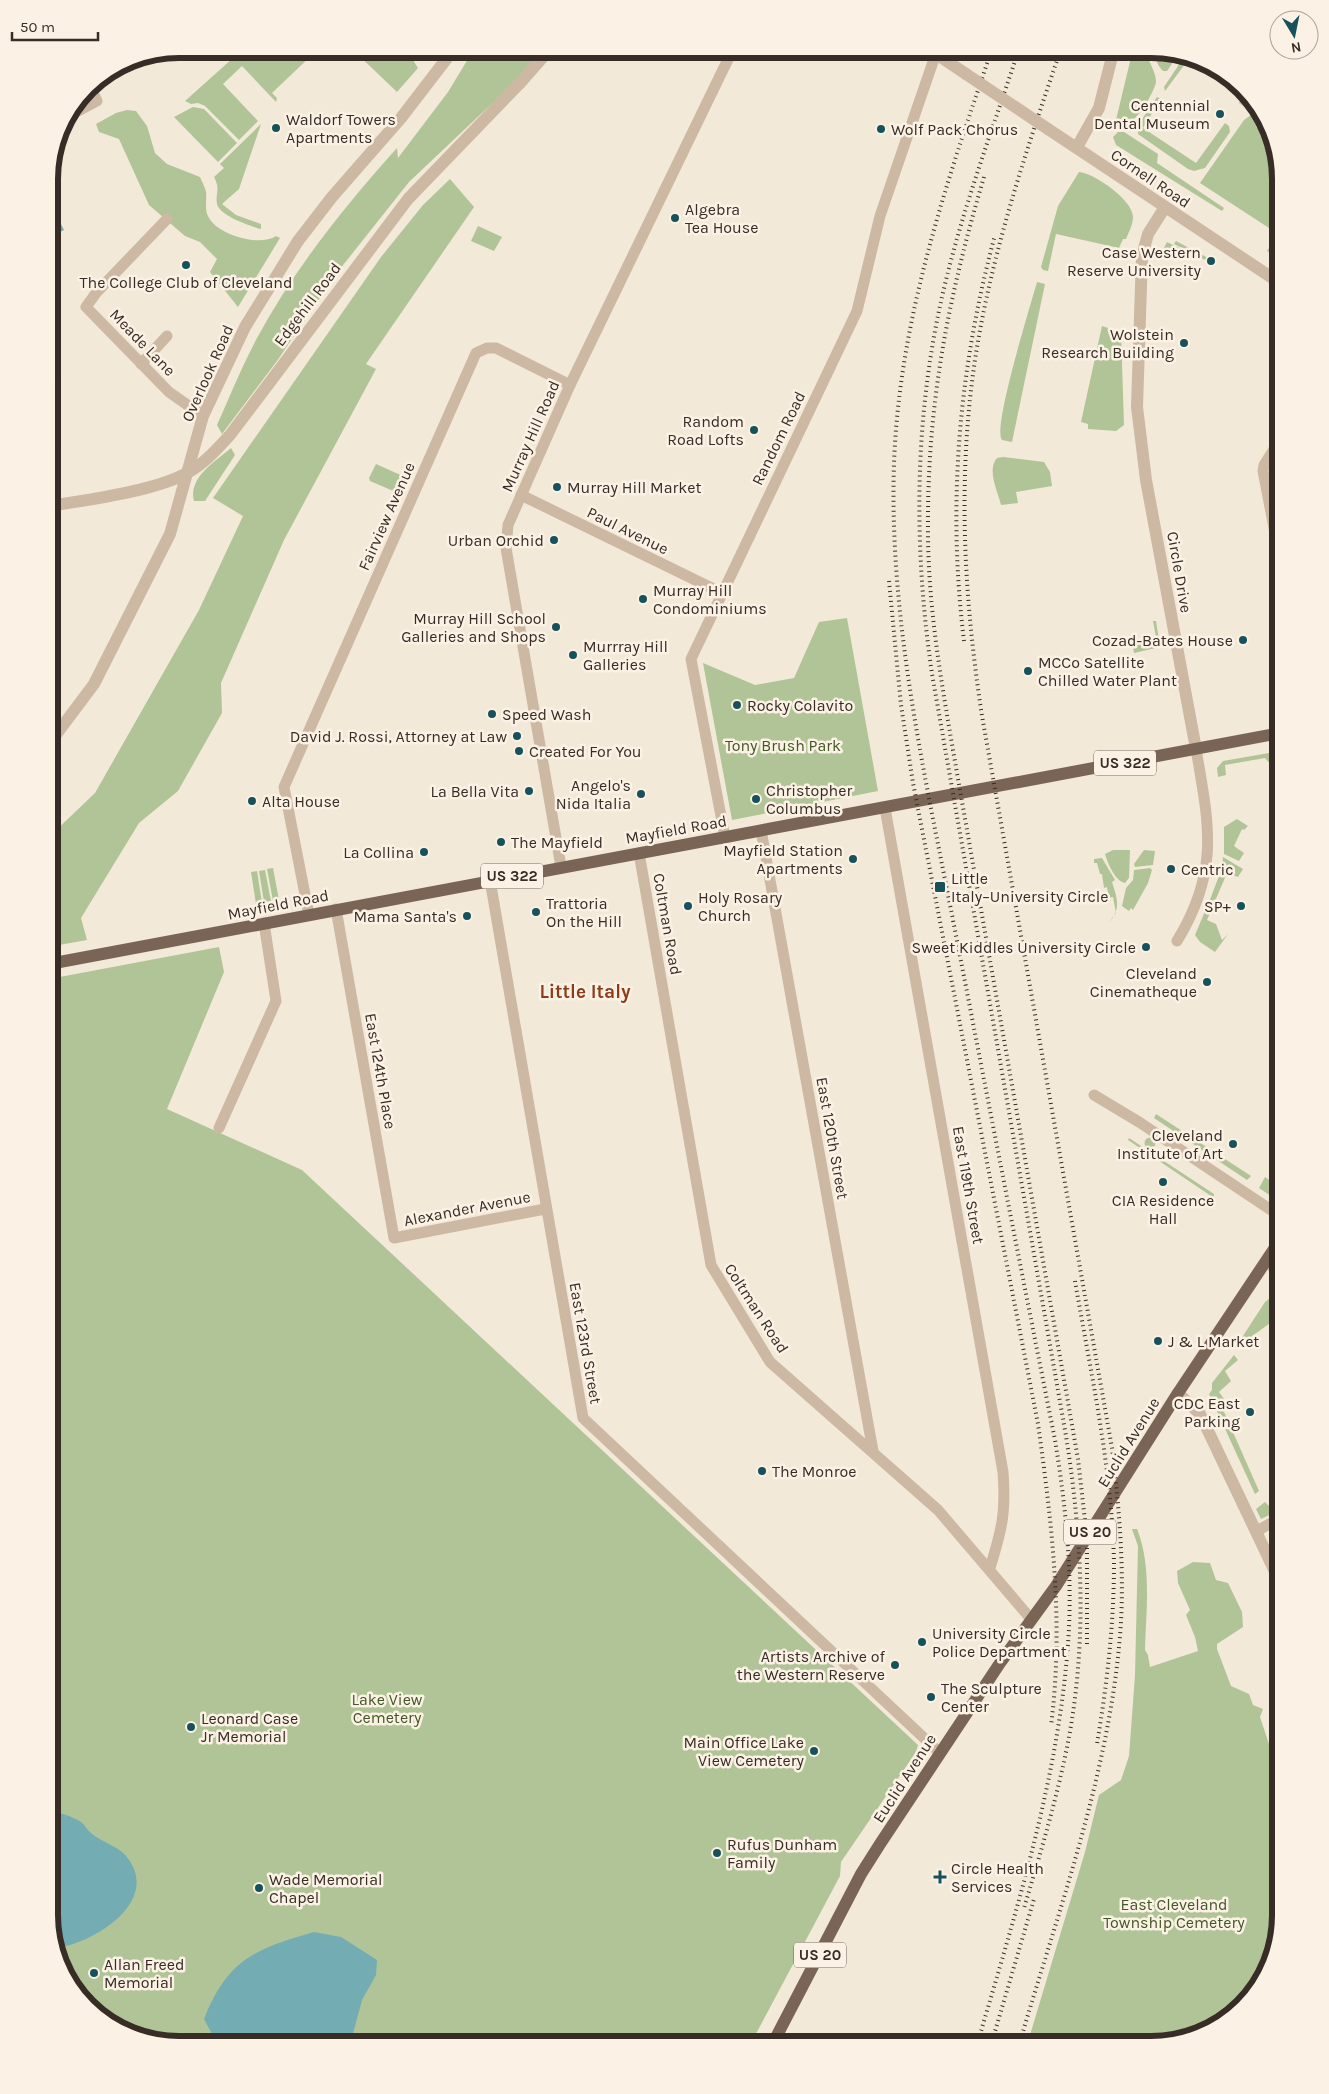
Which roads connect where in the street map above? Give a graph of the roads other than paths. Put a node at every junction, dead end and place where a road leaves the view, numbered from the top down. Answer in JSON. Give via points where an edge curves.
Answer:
{"nodes":[{"id":1,"x":447,"y":58,"type":"edge"},
{"id":2,"x":542,"y":58,"type":"edge"},
{"id":3,"x":729,"y":58,"type":"edge"},
{"id":4,"x":930,"y":58,"type":"edge"},
{"id":5,"x":942,"y":58,"type":"edge"},
{"id":6,"x":1112,"y":58,"type":"edge"},
{"id":7,"x":93,"y":93,"type":"edge"},
{"id":8,"x":78,"y":111,"type":"edge"},
{"id":9,"x":1077,"y":147,"type":"junction"},
{"id":10,"x":1165,"y":207,"type":"junction"},
{"id":11,"x":167,"y":219,"type":"dead end"},
{"id":12,"x":1272,"y":278,"type":"edge"},
{"id":13,"x":167,"y":336,"type":"dead end"},
{"id":14,"x":141,"y":364,"type":"junction"},
{"id":15,"x":570,"y":385,"type":"junction"},
{"id":16,"x":204,"y":416,"type":"junction"},
{"id":17,"x":1272,"y":452,"type":"edge"},
{"id":18,"x":187,"y":473,"type":"junction"},
{"id":19,"x":521,"y":495,"type":"junction"},
{"id":20,"x":58,"y":504,"type":"edge"},
{"id":21,"x":1272,"y":517,"type":"edge"},
{"id":22,"x":722,"y":593,"type":"junction"},
{"id":23,"x":58,"y":733,"type":"edge"},
{"id":24,"x":1272,"y":735,"type":"edge"},
{"id":25,"x":1196,"y":749,"type":"junction"},
{"id":26,"x":886,"y":808,"type":"junction"},
{"id":27,"x":761,"y":830,"type":"junction"},
{"id":28,"x":725,"y":837,"type":"junction"},
{"id":29,"x":639,"y":853,"type":"junction"},
{"id":30,"x":561,"y":867,"type":"junction"},
{"id":31,"x":490,"y":880,"type":"junction"},
{"id":32,"x":336,"y":909,"type":"junction"},
{"id":33,"x":309,"y":914,"type":"junction"},
{"id":34,"x":264,"y":923,"type":"junction"},
{"id":35,"x":1177,"y":941,"type":"dead end"},
{"id":36,"x":58,"y":962,"type":"edge"},
{"id":37,"x":1094,"y":1095,"type":"dead end"},
{"id":38,"x":219,"y":1128,"type":"dead end"},
{"id":39,"x":545,"y":1209,"type":"junction"},
{"id":40,"x":1272,"y":1211,"type":"edge"},
{"id":41,"x":394,"y":1238,"type":"joint"},
{"id":42,"x":1272,"y":1252,"type":"edge"},
{"id":43,"x":1267,"y":1260,"type":"junction"},
{"id":44,"x":1272,"y":1267,"type":"edge"},
{"id":45,"x":1178,"y":1393,"type":"junction"},
{"id":46,"x":873,"y":1451,"type":"junction"},
{"id":47,"x":1272,"y":1523,"type":"edge"},
{"id":48,"x":1257,"y":1531,"type":"junction"},
{"id":49,"x":1272,"y":1564,"type":"edge"},
{"id":50,"x":990,"y":1568,"type":"junction"},
{"id":51,"x":1031,"y":1619,"type":"junction"},
{"id":52,"x":940,"y":1753,"type":"junction"},
{"id":53,"x":777,"y":2036,"type":"edge"}],
"edges":[{"from":1,"to":16,"type":"street","name":"Overlook Road","via":[[401,118],[332,197],[288,256],[241,334]]},
{"from":2,"to":18,"type":"street","name":"Edgehill Road","via":[[408,199],[230,435],[210,457]]},
{"from":3,"to":15,"type":"street","name":"Murray Hill Road"},
{"from":4,"to":22,"type":"street","name":"Random Road","via":[[880,216],[857,311]]},
{"from":5,"to":9,"type":"street","name":"Cornell Road","bridge":true},
{"from":6,"to":9,"type":"street","via":[[1099,108]]},
{"from":7,"to":8,"type":"street","via":[[97,101]]},
{"from":9,"to":10,"type":"street","name":"Cornell Road"},
{"from":10,"to":12,"type":"street","name":"Cornell Road"},
{"from":10,"to":25,"type":"street","name":"Circle Drive","via":[[1148,234],[1142,256],[1137,407],[1146,480]]},
{"from":11,"to":14,"type":"street","name":"Meade Lane","via":[[86,307]]},
{"from":13,"to":14,"type":"street"},
{"from":14,"to":16,"type":"street","name":"Meade Lane","via":[[169,392]]},
{"from":15,"to":19,"type":"street","name":"Murray Hill Road"},
{"from":15,"to":33,"type":"street","name":"Fairview Avenue","via":[[496,348],[476,353],[284,787]]},
{"from":16,"to":18,"type":"street","name":"Overlook Road"},
{"from":17,"to":21,"type":"street","via":[[1263,470]]},
{"from":18,"to":20,"type":"street","name":"Edgehill Road","via":[[156,485]]},
{"from":18,"to":23,"type":"street","name":"Overlook Road","via":[[170,534],[111,654],[85,698]]},
{"from":19,"to":22,"type":"street","name":"Paul Avenue"},
{"from":19,"to":30,"type":"street","name":"Murray Hill Road","via":[[508,526],[506,548]]},
{"from":22,"to":28,"type":"street","name":"Random Road","via":[[691,662]]},
{"from":24,"to":25,"type":"main road","name":"Mayfield Road","number":"US 322"},
{"from":25,"to":26,"type":"main road","name":"Mayfield Road","number":"US 322"},
{"from":25,"to":35,"type":"street","name":"Circle Drive","via":[[1208,819],[1209,849],[1202,887],[1190,919]]},
{"from":26,"to":27,"type":"main road","name":"Mayfield Road","number":"US 322"},
{"from":26,"to":50,"type":"street","name":"East 119th Street","via":[[1003,1472],[1006,1505]]},
{"from":27,"to":28,"type":"main road","name":"Mayfield Road","number":"US 322"},
{"from":27,"to":46,"type":"street","name":"East 120th Street"},
{"from":28,"to":29,"type":"main road","name":"Mayfield Road","number":"US 322"},
{"from":29,"to":30,"type":"main road","name":"Mayfield Road","number":"US 322"},
{"from":29,"to":46,"type":"street","name":"Coltman Road","via":[[711,1265],[770,1362]]},
{"from":30,"to":31,"type":"main road","name":"Mayfield Road","number":"US 322"},
{"from":31,"to":32,"type":"main road","name":"Mayfield Road","number":"US 322"},
{"from":31,"to":39,"type":"street","name":"East 123rd Street"},
{"from":32,"to":33,"type":"main road","name":"Mayfield Road","number":"US 322"},
{"from":32,"to":41,"type":"street","name":"East 124th Place"},
{"from":33,"to":34,"type":"main road","name":"Mayfield Road","number":"US 322"},
{"from":34,"to":36,"type":"main road","name":"Mayfield Road","number":"US 322"},
{"from":34,"to":38,"type":"street","via":[[276,1001]]},
{"from":37,"to":40,"type":"street"},
{"from":39,"to":41,"type":"street","name":"Alexander Avenue"},
{"from":39,"to":52,"type":"street","name":"East 123rd Street","via":[[583,1418]]},
{"from":42,"to":43,"type":"main road","name":"Euclid Avenue","number":"US 20"},
{"from":43,"to":44,"type":"street"},
{"from":43,"to":45,"type":"main road","name":"Euclid Avenue","number":"US 20"},
{"from":45,"to":48,"type":"street","via":[[1200,1414]]},
{"from":45,"to":51,"type":"main road","name":"Euclid Avenue","number":"US 20","via":[[1056,1586]]},
{"from":46,"to":50,"type":"street","name":"Coltman Road","via":[[938,1510]]},
{"from":47,"to":48,"type":"street"},
{"from":48,"to":49,"type":"street"},
{"from":50,"to":51,"type":"street","name":"Coltman Road"},
{"from":51,"to":52,"type":"main road","name":"Euclid Avenue","number":"US 20"},
{"from":52,"to":53,"type":"main road","name":"Euclid Avenue","number":"US 20","via":[[861,1874]]}]}
